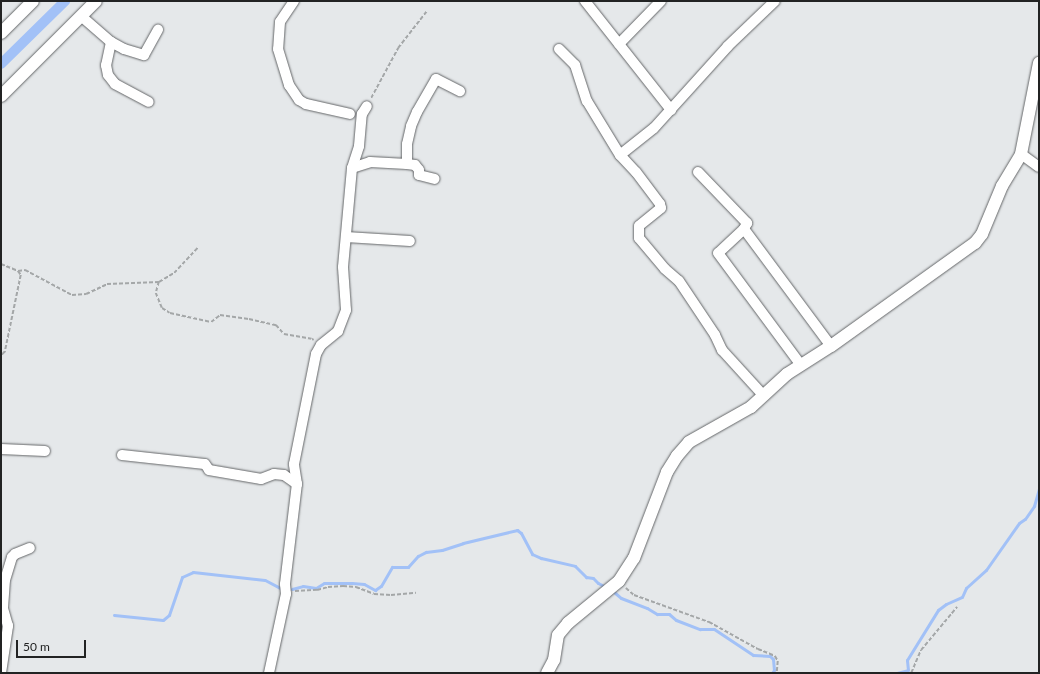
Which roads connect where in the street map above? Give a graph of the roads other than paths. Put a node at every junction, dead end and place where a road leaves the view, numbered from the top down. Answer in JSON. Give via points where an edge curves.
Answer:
{"nodes":[{"id":1,"x":33,"y":1,"type":"edge"},
{"id":2,"x":96,"y":1,"type":"edge"},
{"id":3,"x":294,"y":1,"type":"edge"},
{"id":4,"x":585,"y":1,"type":"edge"},
{"id":5,"x":661,"y":1,"type":"edge"},
{"id":6,"x":775,"y":1,"type":"edge"},
{"id":7,"x":81,"y":16,"type":"junction"},
{"id":8,"x":158,"y":30,"type":"dead end"},
{"id":9,"x":1,"y":33,"type":"edge"},
{"id":10,"x":111,"y":42,"type":"junction"},
{"id":11,"x":619,"y":44,"type":"junction"},
{"id":12,"x":559,"y":49,"type":"dead end"},
{"id":13,"x":1039,"y":64,"type":"edge"},
{"id":14,"x":460,"y":91,"type":"dead end"},
{"id":15,"x":1,"y":96,"type":"edge"},
{"id":16,"x":149,"y":102,"type":"dead end"},
{"id":17,"x":367,"y":106,"type":"road end"},
{"id":18,"x":671,"y":110,"type":"junction"},
{"id":19,"x":350,"y":114,"type":"dead end"},
{"id":20,"x":1021,"y":154,"type":"junction"},
{"id":21,"x":620,"y":155,"type":"junction"},
{"id":22,"x":407,"y":164,"type":"junction"},
{"id":23,"x":1039,"y":167,"type":"edge"},
{"id":24,"x":352,"y":168,"type":"junction"},
{"id":25,"x":698,"y":172,"type":"dead end"},
{"id":26,"x":435,"y":179,"type":"dead end"},
{"id":27,"x":744,"y":229,"type":"junction"},
{"id":28,"x":346,"y":237,"type":"junction"},
{"id":29,"x":410,"y":241,"type":"dead end"},
{"id":30,"x":831,"y":346,"type":"junction"},
{"id":31,"x":801,"y":365,"type":"junction"},
{"id":32,"x":764,"y":396,"type":"junction"},
{"id":33,"x":1,"y":449,"type":"edge"},
{"id":34,"x":45,"y":451,"type":"dead end"},
{"id":35,"x":122,"y":455,"type":"dead end"},
{"id":36,"x":296,"y":484,"type":"junction"},
{"id":37,"x":30,"y":548,"type":"dead end"},
{"id":38,"x":1,"y":673,"type":"edge"},
{"id":39,"x":269,"y":673,"type":"edge"},
{"id":40,"x":547,"y":673,"type":"edge"}],
"edges":[{"from":1,"to":9,"type":"street"},
{"from":2,"to":7,"type":"street"},
{"from":3,"to":19,"type":"street","via":[[280,22],[278,49],[289,85],[299,100],[306,104]]},
{"from":4,"to":11,"type":"street"},
{"from":5,"to":11,"type":"street"},
{"from":6,"to":18,"type":"street","via":[[728,46]]},
{"from":7,"to":10,"type":"street"},
{"from":7,"to":15,"type":"street"},
{"from":8,"to":10,"type":"street","via":[[144,55]]},
{"from":10,"to":16,"type":"street","via":[[106,65],[108,75],[115,84]]},
{"from":11,"to":18,"type":"street"},
{"from":12,"to":21,"type":"street","via":[[575,65],[587,101]]},
{"from":13,"to":20,"type":"street"},
{"from":14,"to":22,"type":"street","via":[[436,79],[411,126],[407,144]]},
{"from":17,"to":24,"type":"street","via":[[362,114],[359,146]]},
{"from":18,"to":21,"type":"street","via":[[654,128]]},
{"from":20,"to":23,"type":"street"},
{"from":20,"to":30,"type":"street","via":[[1002,186],[982,234],[975,243]]},
{"from":21,"to":32,"type":"street","via":[[636,172],[661,208],[639,226],[639,238],[665,269],[679,281],[722,350]]},
{"from":22,"to":24,"type":"street","via":[[370,162]]},
{"from":22,"to":26,"type":"street","via":[[415,165],[419,175]]},
{"from":24,"to":28,"type":"street"},
{"from":25,"to":27,"type":"street","via":[[747,223]]},
{"from":27,"to":30,"type":"street"},
{"from":27,"to":31,"type":"street","via":[[718,253]]},
{"from":28,"to":29,"type":"street"},
{"from":28,"to":36,"type":"street","via":[[343,267],[346,310],[338,331],[321,345],[316,354],[294,464]]},
{"from":30,"to":31,"type":"street"},
{"from":31,"to":32,"type":"street","via":[[787,374]]},
{"from":32,"to":40,"type":"street","via":[[752,407],[689,442],[677,456],[667,472],[634,558],[619,581],[568,623],[558,635],[554,660]]},
{"from":33,"to":34,"type":"street"},
{"from":35,"to":36,"type":"street","via":[[206,464],[209,470],[261,479],[274,474],[284,475]]},
{"from":36,"to":39,"type":"street","via":[[286,594]]},
{"from":37,"to":38,"type":"street","via":[[15,554],[5,580],[2,608],[8,626]]}]}
